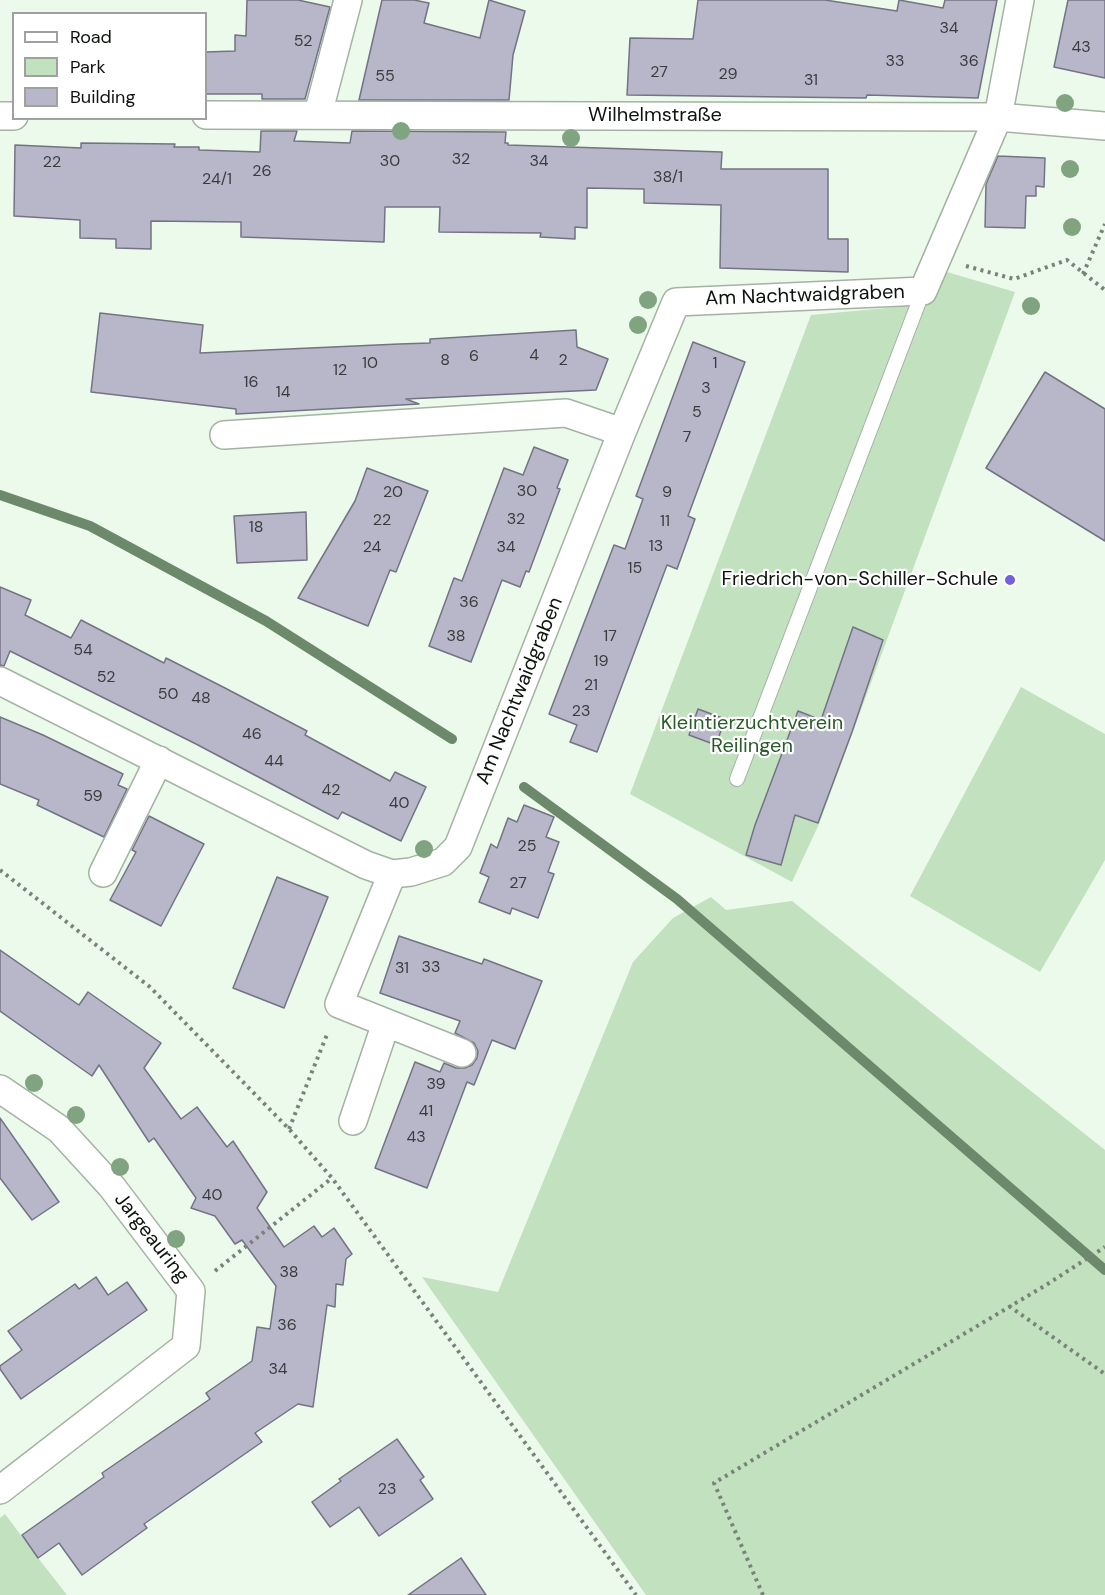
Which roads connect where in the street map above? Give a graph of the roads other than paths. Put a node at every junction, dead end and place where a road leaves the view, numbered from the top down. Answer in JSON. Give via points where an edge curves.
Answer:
{"nodes":[{"id":1,"x":348,"y":0,"type":"edge"},
{"id":2,"x":1020,"y":0,"type":"edge"},
{"id":3,"x":318,"y":114,"type":"junction"},
{"id":4,"x":207,"y":115,"type":"edge"},
{"id":5,"x":998,"y":117,"type":"junction"},
{"id":6,"x":1105,"y":126,"type":"edge"},
{"id":7,"x":923,"y":291,"type":"junction"},
{"id":8,"x":622,"y":432,"type":"junction"},
{"id":9,"x":224,"y":435,"type":"dead end"},
{"id":10,"x":0,"y":681,"type":"edge"},
{"id":11,"x":159,"y":760,"type":"junction"},
{"id":12,"x":737,"y":779,"type":"dead end"},
{"id":13,"x":103,"y":873,"type":"dead end"},
{"id":14,"x":392,"y":874,"type":"junction"},
{"id":15,"x":386,"y":1023,"type":"junction"},
{"id":16,"x":462,"y":1053,"type":"dead end"},
{"id":17,"x":0,"y":1089,"type":"edge"},
{"id":18,"x":353,"y":1121,"type":"dead end"},
{"id":19,"x":0,"y":1490,"type":"edge"}],
"edges":[{"from":1,"to":3,"type":"street"},
{"from":2,"to":5,"type":"street","name":"Am Nachtwaidgraben"},
{"from":3,"to":4,"type":"street","name":"Wilhelmstraße"},
{"from":3,"to":5,"type":"street","name":"Wilhelmstraße"},
{"from":5,"to":6,"type":"street","name":"Wilhelmstraße"},
{"from":5,"to":7,"type":"street","name":"Am Nachtwaidgraben"},
{"from":7,"to":8,"type":"street","name":"Am Nachtwaidgraben","via":[[676,302]]},
{"from":7,"to":12,"type":"lane"},
{"from":8,"to":9,"type":"street","via":[[566,413]]},
{"from":8,"to":14,"type":"street","name":"Am Nachtwaidgraben","via":[[458,847],[443,862]]},
{"from":10,"to":11,"type":"street"},
{"from":11,"to":13,"type":"street"},
{"from":11,"to":14,"type":"street","via":[[345,856]]},
{"from":14,"to":15,"type":"street","via":[[339,1004]]},
{"from":15,"to":16,"type":"street"},
{"from":15,"to":18,"type":"street"},
{"from":17,"to":19,"type":"street","name":"Jargeauring","via":[[59,1129],[112,1187],[191,1291],[186,1346]]}]}
